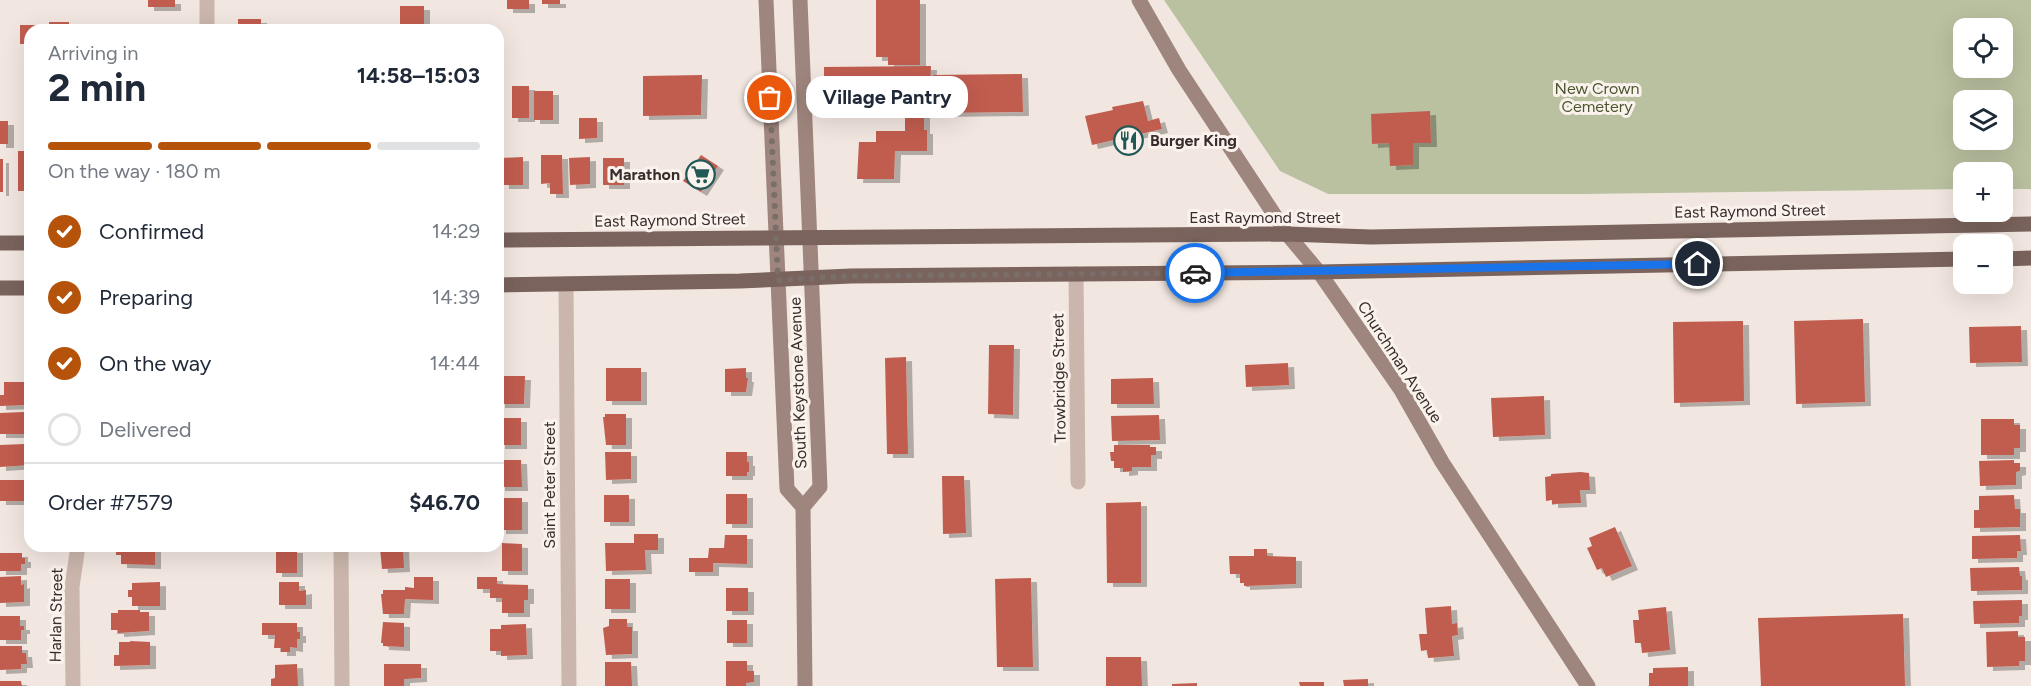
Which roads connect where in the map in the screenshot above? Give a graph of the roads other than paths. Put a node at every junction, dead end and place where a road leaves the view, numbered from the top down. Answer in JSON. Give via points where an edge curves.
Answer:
{"nodes":[{"id":1,"x":207,"y":0,"type":"edge"},
{"id":2,"x":766,"y":0,"type":"edge"},
{"id":3,"x":800,"y":0,"type":"edge"},
{"id":4,"x":1139,"y":0,"type":"edge"},
{"id":5,"x":207,"y":24,"type":"edge"},
{"id":6,"x":2031,"y":224,"type":"edge"},
{"id":7,"x":1287,"y":234,"type":"junction"},
{"id":8,"x":776,"y":237,"type":"junction"},
{"id":9,"x":810,"y":237,"type":"junction"},
{"id":10,"x":504,"y":240,"type":"edge"},
{"id":11,"x":0,"y":243,"type":"edge"},
{"id":12,"x":24,"y":243,"type":"edge"},
{"id":13,"x":2013,"y":258,"type":"edge"},
{"id":14,"x":2031,"y":258,"type":"edge"},
{"id":15,"x":1953,"y":259,"type":"edge"},
{"id":16,"x":1319,"y":272,"type":"junction"},
{"id":17,"x":1076,"y":274,"type":"junction"},
{"id":18,"x":812,"y":278,"type":"junction"},
{"id":19,"x":778,"y":280,"type":"junction"},
{"id":20,"x":566,"y":284,"type":"junction"},
{"id":21,"x":504,"y":285,"type":"edge"},
{"id":22,"x":0,"y":288,"type":"edge"},
{"id":23,"x":24,"y":288,"type":"edge"},
{"id":24,"x":1078,"y":482,"type":"dead end"},
{"id":25,"x":803,"y":507,"type":"junction"},
{"id":26,"x":77,"y":552,"type":"edge"},
{"id":27,"x":341,"y":552,"type":"edge"},
{"id":28,"x":73,"y":686,"type":"edge"},
{"id":29,"x":342,"y":686,"type":"edge"},
{"id":30,"x":569,"y":686,"type":"edge"},
{"id":31,"x":806,"y":686,"type":"edge"},
{"id":32,"x":1588,"y":686,"type":"edge"}],
"edges":[{"from":1,"to":5,"type":"street"},
{"from":2,"to":8,"type":"main road","name":"South Keystone Avenue"},
{"from":3,"to":9,"type":"main road","name":"South Keystone Avenue"},
{"from":4,"to":7,"type":"main road","name":"Churchman Avenue","via":[[1179,70]]},
{"from":6,"to":7,"type":"main road","name":"East Raymond Street","via":[[1371,237]]},
{"from":7,"to":9,"type":"main road","name":"East Raymond Street"},
{"from":7,"to":16,"type":"main road","name":"Churchman Avenue"},
{"from":8,"to":9,"type":"main road","name":"East Raymond Street"},
{"from":8,"to":10,"type":"main road","name":"East Raymond Street"},
{"from":8,"to":19,"type":"main road","name":"South Keystone Avenue"},
{"from":9,"to":18,"type":"main road","name":"South Keystone Avenue"},
{"from":11,"to":12,"type":"main road"},
{"from":13,"to":14,"type":"main road"},
{"from":15,"to":16,"type":"main road"},
{"from":16,"to":17,"type":"main road"},
{"from":16,"to":32,"type":"main road","name":"Churchman Avenue","via":[[1401,390],[1442,462]]},
{"from":17,"to":18,"type":"main road"},
{"from":17,"to":24,"type":"street","name":"Trowbridge Street"},
{"from":18,"to":19,"type":"main road"},
{"from":18,"to":25,"type":"main road","name":"South Keystone Avenue","via":[[820,487]]},
{"from":19,"to":20,"type":"main road"},
{"from":19,"to":25,"type":"main road","name":"South Keystone Avenue","via":[[787,489]]},
{"from":20,"to":21,"type":"main road"},
{"from":20,"to":30,"type":"street","name":"Saint Peter Street"},
{"from":22,"to":23,"type":"main road"},
{"from":25,"to":31,"type":"main road"},
{"from":26,"to":28,"type":"street","name":"Harlan Street","via":[[72,593]]},
{"from":27,"to":29,"type":"street"}]}
